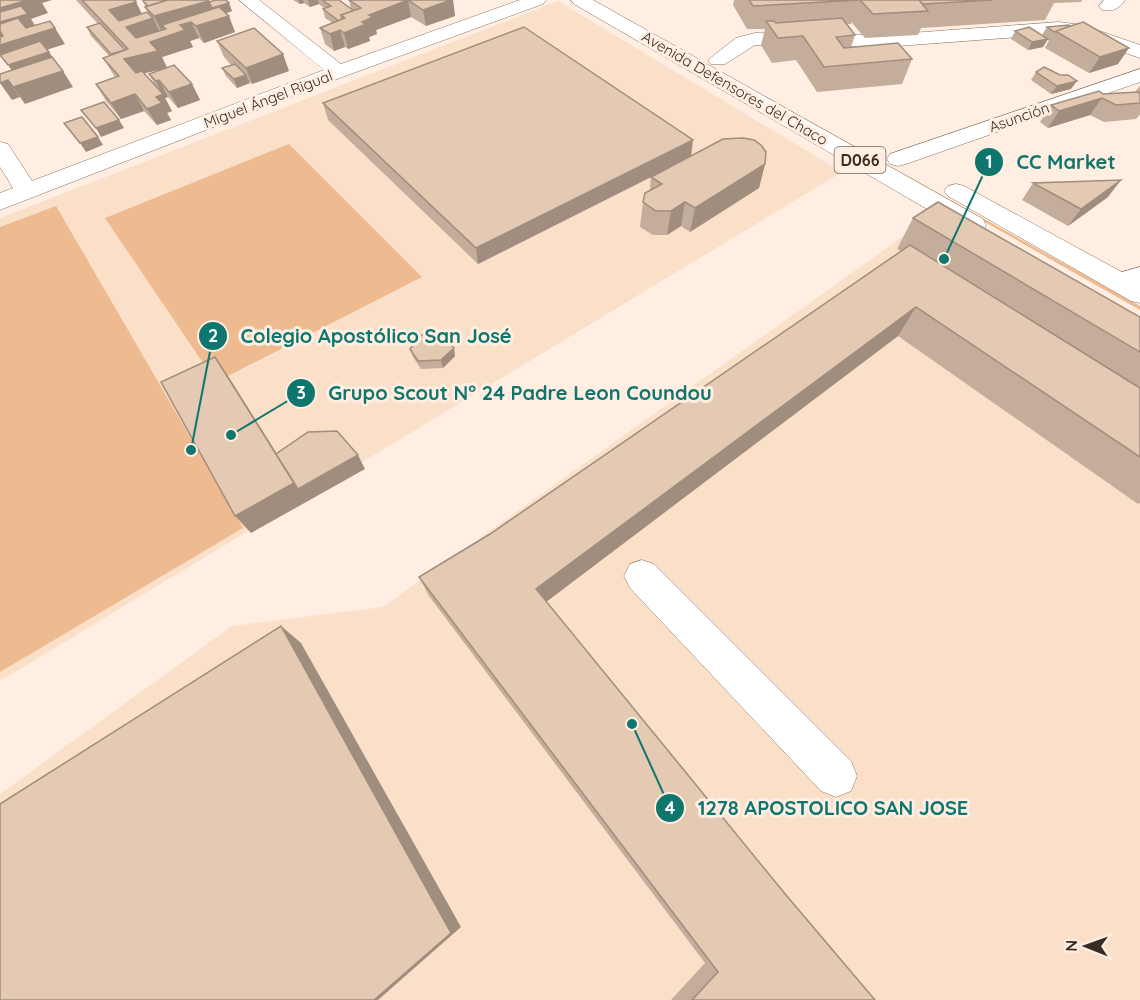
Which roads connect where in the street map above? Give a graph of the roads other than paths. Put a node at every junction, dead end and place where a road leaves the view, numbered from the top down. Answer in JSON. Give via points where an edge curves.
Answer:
{"nodes":[{"id":1,"x":248,"y":0,"type":"edge"},
{"id":2,"x":537,"y":0,"type":"edge"},
{"id":3,"x":580,"y":0,"type":"edge"},
{"id":4,"x":610,"y":0,"type":"edge"},
{"id":5,"x":1140,"y":52,"type":"edge"},
{"id":6,"x":718,"y":60,"type":"junction"},
{"id":7,"x":338,"y":72,"type":"junction"},
{"id":8,"x":1140,"y":75,"type":"edge"},
{"id":9,"x":0,"y":149,"type":"edge"},
{"id":10,"x":898,"y":159,"type":"junction"},
{"id":11,"x":27,"y":191,"type":"junction"},
{"id":12,"x":0,"y":202,"type":"edge"},
{"id":13,"x":1028,"y":256,"type":"edge"},
{"id":14,"x":1132,"y":284,"type":"edge"},
{"id":15,"x":642,"y":576,"type":"dead end"},
{"id":16,"x":836,"y":776,"type":"dead end"}],
"edges":[{"from":1,"to":7,"type":"main road"},
{"from":2,"to":7,"type":"main road","name":"Miguel Ángel Rigual"},
{"from":3,"to":13,"type":"main road","name":"Avenida Defensores del Chaco","number":"D066"},
{"from":4,"to":6,"type":"main road","name":"Avenida Defensores del Chaco","number":"D066"},
{"from":5,"to":6,"type":"main road","via":[[1075,29],[1059,28],[884,41],[755,39],[743,42]]},
{"from":6,"to":10,"type":"main road","name":"Avenida Defensores del Chaco","number":"D066"},
{"from":7,"to":11,"type":"main road","name":"Miguel Ángel Rigual"},
{"from":8,"to":10,"type":"main road","name":"Asunción"},
{"from":9,"to":11,"type":"main road"},
{"from":10,"to":14,"type":"main road","name":"Avenida Defensores del Chaco","number":"D066"},
{"from":11,"to":12,"type":"main road","name":"Miguel Ángel Rigual"},
{"from":15,"to":16,"type":"main road"}]}
